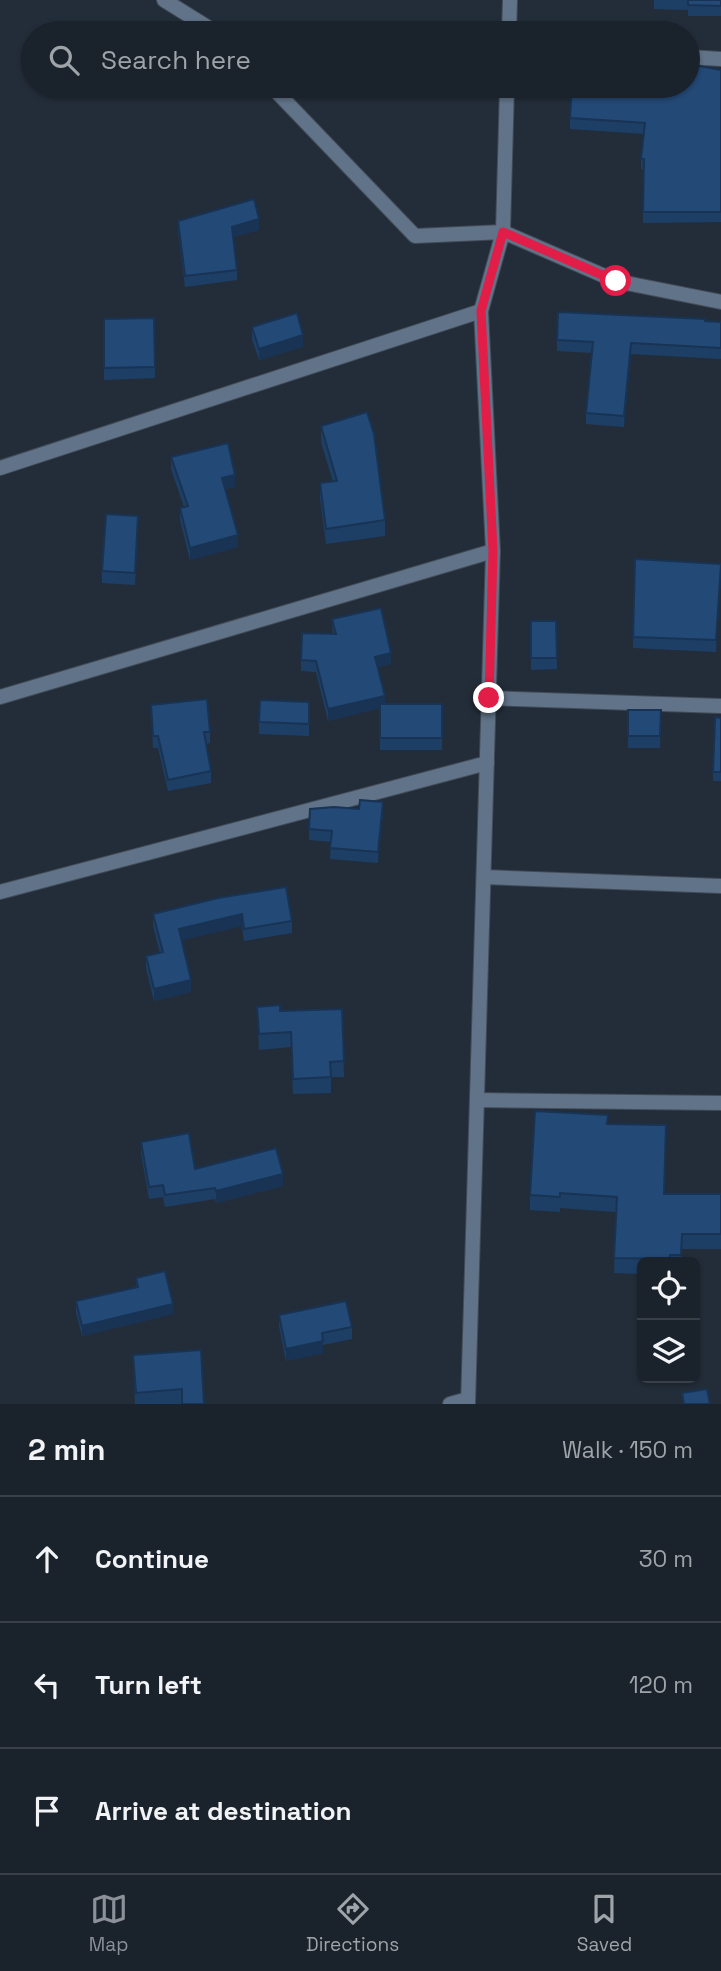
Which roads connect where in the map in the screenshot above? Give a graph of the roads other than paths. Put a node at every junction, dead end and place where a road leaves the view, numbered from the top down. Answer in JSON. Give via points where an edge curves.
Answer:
{"nodes":[{"id":1,"x":164,"y":0,"type":"edge"},
{"id":2,"x":510,"y":0,"type":"edge"},
{"id":3,"x":198,"y":21,"type":"edge"},
{"id":4,"x":509,"y":21,"type":"edge"},
{"id":5,"x":700,"y":58,"type":"edge"},
{"id":6,"x":721,"y":59,"type":"edge"},
{"id":7,"x":283,"y":98,"type":"edge"},
{"id":8,"x":507,"y":98,"type":"edge"},
{"id":9,"x":503,"y":232,"type":"junction"},
{"id":10,"x":721,"y":302,"type":"edge"},
{"id":11,"x":481,"y":311,"type":"junction"},
{"id":12,"x":0,"y":468,"type":"edge"},
{"id":13,"x":493,"y":551,"type":"junction"},
{"id":14,"x":0,"y":697,"type":"edge"},
{"id":15,"x":489,"y":698,"type":"junction"},
{"id":16,"x":721,"y":706,"type":"edge"},
{"id":17,"x":487,"y":763,"type":"junction"},
{"id":18,"x":484,"y":877,"type":"junction"},
{"id":19,"x":721,"y":886,"type":"edge"},
{"id":20,"x":0,"y":892,"type":"edge"},
{"id":21,"x":477,"y":1100,"type":"junction"},
{"id":22,"x":721,"y":1103,"type":"edge"},
{"id":23,"x":468,"y":1401,"type":"edge"},
{"id":24,"x":450,"y":1404,"type":"edge"}],
"edges":[{"from":1,"to":3,"type":"street"},
{"from":2,"to":4,"type":"street"},
{"from":5,"to":6,"type":"street"},
{"from":7,"to":9,"type":"street","via":[[415,236]]},
{"from":8,"to":9,"type":"street"},
{"from":9,"to":10,"type":"street","via":[[616,281]]},
{"from":9,"to":11,"type":"street"},
{"from":11,"to":12,"type":"street"},
{"from":11,"to":13,"type":"street"},
{"from":13,"to":14,"type":"street"},
{"from":13,"to":15,"type":"street"},
{"from":15,"to":16,"type":"street"},
{"from":15,"to":17,"type":"street"},
{"from":17,"to":18,"type":"street"},
{"from":17,"to":20,"type":"street"},
{"from":18,"to":19,"type":"street"},
{"from":18,"to":21,"type":"street"},
{"from":21,"to":22,"type":"street"},
{"from":21,"to":23,"type":"street"},
{"from":23,"to":24,"type":"street"}]}
